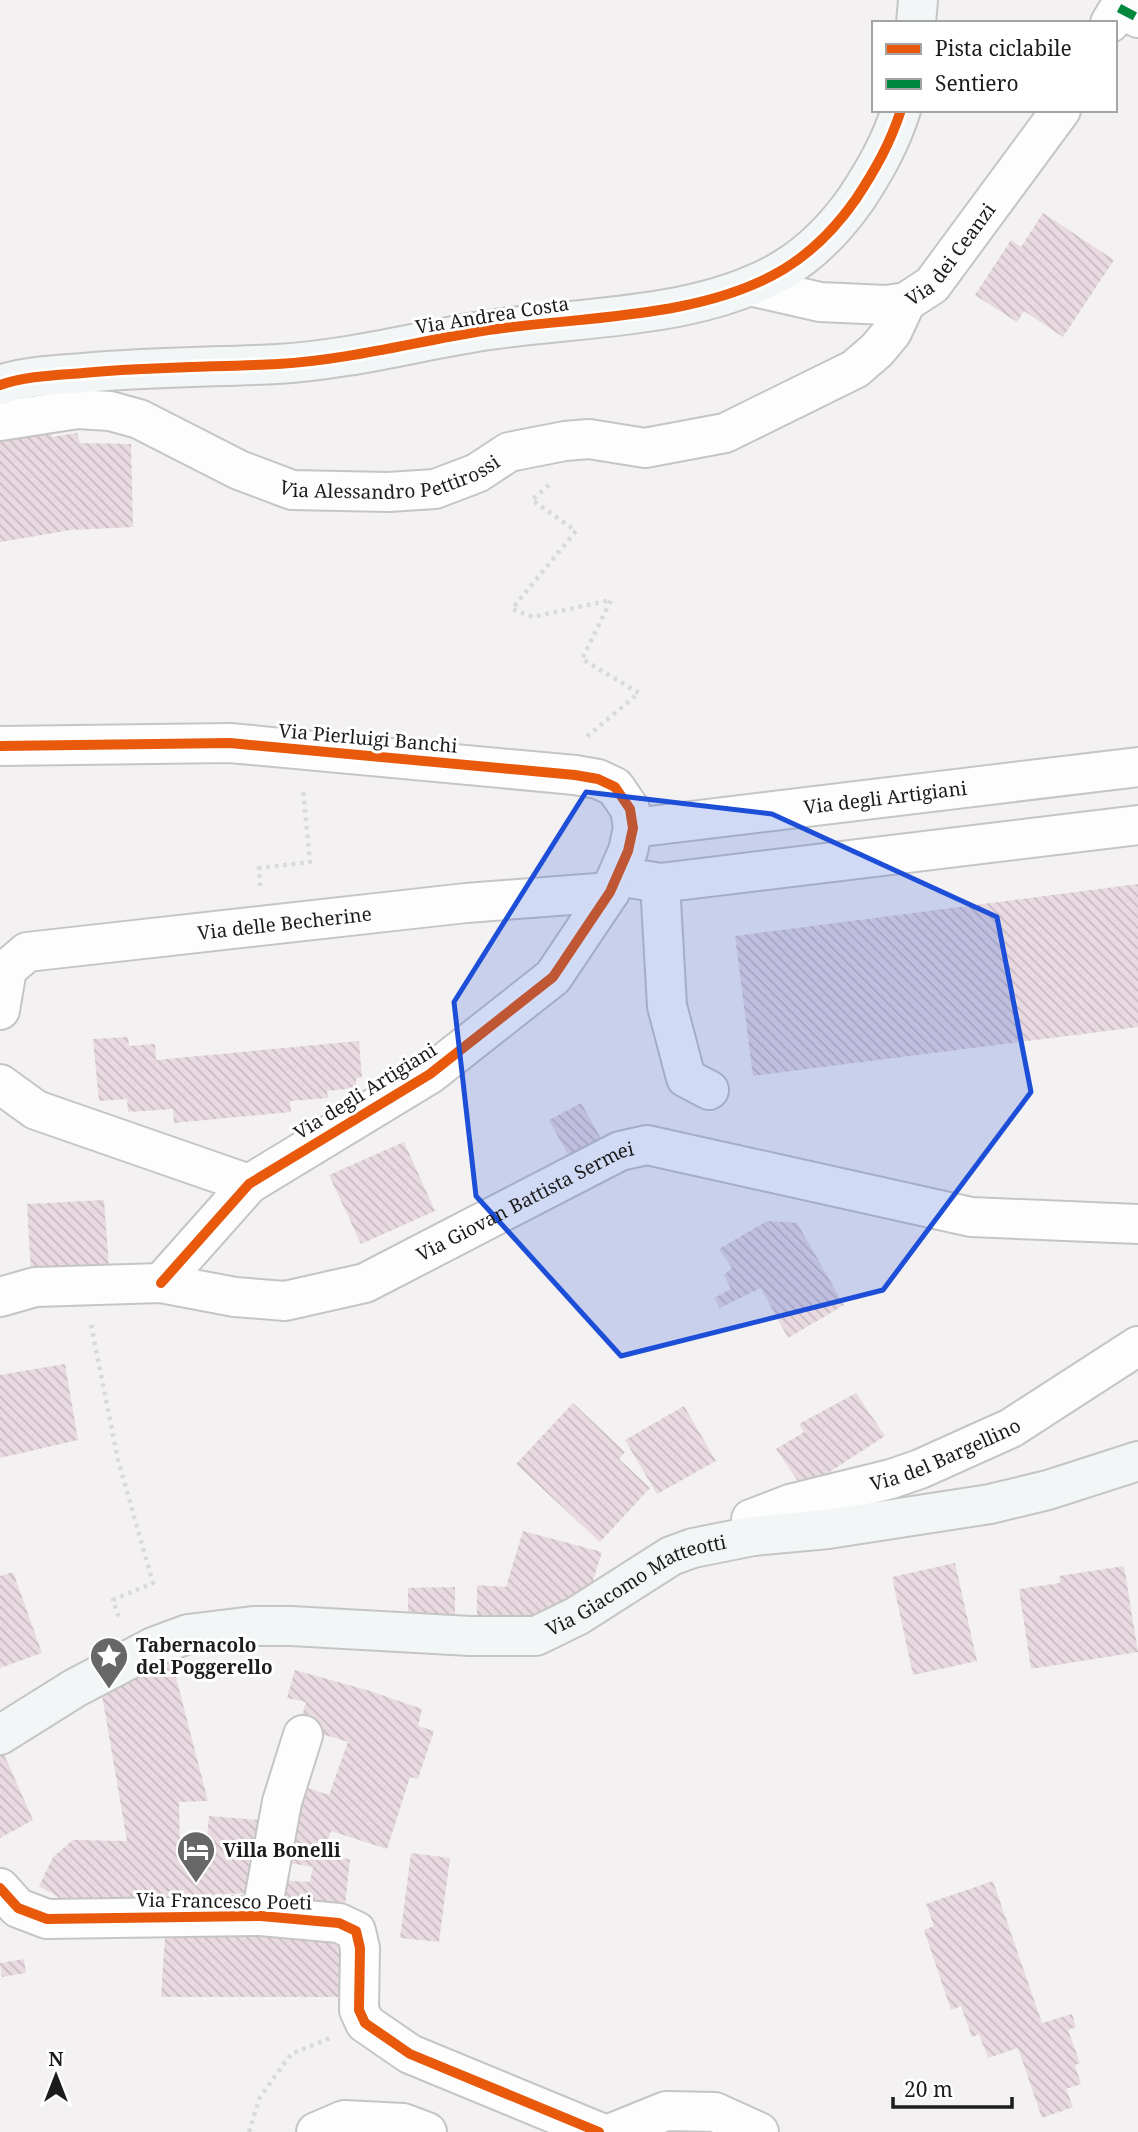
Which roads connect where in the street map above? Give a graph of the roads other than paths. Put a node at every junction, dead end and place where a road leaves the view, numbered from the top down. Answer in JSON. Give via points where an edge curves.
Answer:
{"nodes":[{"id":1,"x":918,"y":0,"type":"edge"},
{"id":2,"x":1138,"y":18,"type":"edge"},
{"id":3,"x":916,"y":21,"type":"edge"},
{"id":4,"x":1111,"y":21,"type":"edge"},
{"id":5,"x":900,"y":112,"type":"edge"},
{"id":6,"x":1060,"y":112,"type":"edge"},
{"id":7,"x":750,"y":286,"type":"junction"},
{"id":8,"x":906,"y":302,"type":"junction"},
{"id":9,"x":0,"y":385,"type":"edge"},
{"id":10,"x":0,"y":421,"type":"edge"},
{"id":11,"x":0,"y":746,"type":"edge"},
{"id":12,"x":1138,"y":767,"type":"edge"},
{"id":13,"x":1138,"y":825,"type":"edge"},
{"id":14,"x":633,"y":828,"type":"junction"},
{"id":15,"x":660,"y":883,"type":"junction"},
{"id":16,"x":614,"y":884,"type":"junction"},
{"id":17,"x":0,"y":1010,"type":"edge"},
{"id":18,"x":0,"y":1084,"type":"edge"},
{"id":19,"x":709,"y":1090,"type":"dead end"},
{"id":20,"x":248,"y":1184,"type":"junction"},
{"id":21,"x":1138,"y":1224,"type":"edge"},
{"id":22,"x":161,"y":1283,"type":"junction"},
{"id":23,"x":0,"y":1297,"type":"edge"},
{"id":24,"x":1138,"y":1346,"type":"edge"},
{"id":25,"x":1138,"y":1461,"type":"edge"},
{"id":26,"x":753,"y":1536,"type":"junction"},
{"id":27,"x":0,"y":1735,"type":"edge"},
{"id":28,"x":303,"y":1735,"type":"dead end"},
{"id":29,"x":0,"y":1888,"type":"edge"},
{"id":30,"x":261,"y":1916,"type":"junction"},
{"id":31,"x":316,"y":2132,"type":"edge"},
{"id":32,"x":427,"y":2132,"type":"edge"},
{"id":33,"x":599,"y":2132,"type":"edge"},
{"id":34,"x":614,"y":2132,"type":"edge"},
{"id":35,"x":759,"y":2132,"type":"edge"}],
"edges":[{"from":1,"to":3,"type":"main road"},
{"from":2,"to":4,"type":"street","via":[[1119,8]]},
{"from":5,"to":7,"type":"main road","name":"Via Andrea Costa","via":[[877,169],[844,216],[807,252]]},
{"from":6,"to":8,"type":"street","name":"Via dei Ceanzi","via":[[932,285]]},
{"from":7,"to":8,"type":"street","name":"Via dei Ceanzi","via":[[820,302]]},
{"from":7,"to":9,"type":"main road","name":"Via Andrea Costa","via":[[663,308],[481,331],[336,359],[132,368]]},
{"from":8,"to":10,"type":"street","name":"Via Alessandro Pettirossi","via":[[892,332],[855,369],[725,433],[645,448],[589,439],[565,441],[509,452],[477,473],[435,489],[292,490],[239,470],[139,419],[110,411],[78,409]]},
{"from":11,"to":14,"type":"street","name":"Via Pierluigi Banchi","via":[[230,743],[575,775],[615,787],[630,809]]},
{"from":12,"to":14,"type":"street","name":"Via degli Artigiani"},
{"from":13,"to":15,"type":"street"},
{"from":14,"to":16,"type":"street"},
{"from":15,"to":16,"type":"street"},
{"from":15,"to":19,"type":"street","via":[[667,1006],[686,1077]]},
{"from":16,"to":17,"type":"street","name":"Via delle Becherine","via":[[27,951],[7,969]]},
{"from":16,"to":20,"type":"street","name":"Via degli Artigiani","via":[[553,977],[430,1074]]},
{"from":18,"to":20,"type":"street","via":[[36,1110]]},
{"from":20,"to":22,"type":"street","name":"Via degli Artigiani"},
{"from":21,"to":22,"type":"street","name":"Via Giovan Battista Sermei","via":[[971,1217],[647,1145],[620,1151],[365,1283],[285,1301]]},
{"from":22,"to":23,"type":"street","name":"Via Giovan Battista Sermei","via":[[35,1287]]},
{"from":24,"to":26,"type":"street","name":"Via del Bargellino","via":[[1011,1428],[920,1469],[751,1519]]},
{"from":25,"to":26,"type":"main road","name":"Via Giacomo Matteotti","via":[[990,1504]]},
{"from":26,"to":27,"type":"main road","name":"Via Giacomo Matteotti","via":[[709,1543],[671,1556],[577,1616],[536,1636],[290,1626],[219,1629],[170,1640],[75,1688]]},
{"from":28,"to":30,"type":"street","name":"Via Francesco Poeti","via":[[282,1802]]},
{"from":29,"to":30,"type":"street","name":"Via Francesco Poeti","via":[[18,1908],[47,1919]]},
{"from":30,"to":33,"type":"street","name":"Via Francesco Poeti","via":[[339,1923],[356,1931],[359,2010],[365,2023],[410,2054]]},
{"from":31,"to":32,"type":"street","via":[[344,2120],[403,2123]]},
{"from":34,"to":35,"type":"street","via":[[666,2111],[715,2112]]}]}
